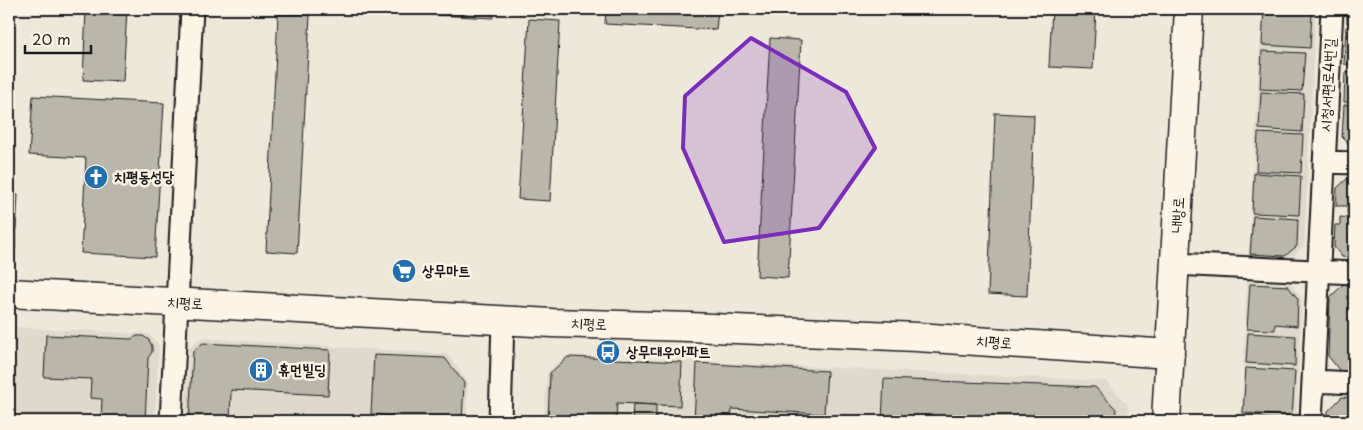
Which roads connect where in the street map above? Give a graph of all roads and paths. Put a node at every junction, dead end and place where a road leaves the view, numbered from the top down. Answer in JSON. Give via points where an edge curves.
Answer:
{"nodes":[{"id":1,"x":192,"y":9,"type":"edge"},
{"id":2,"x":1189,"y":9,"type":"edge"},
{"id":3,"x":1332,"y":9,"type":"edge"},
{"id":4,"x":1324,"y":162,"type":"junction"},
{"id":5,"x":1354,"y":163,"type":"edge"},
{"id":6,"x":1175,"y":264,"type":"junction"},
{"id":7,"x":1319,"y":271,"type":"junction"},
{"id":8,"x":1354,"y":273,"type":"edge"},
{"id":9,"x":9,"y":293,"type":"edge"},
{"id":10,"x":178,"y":302,"type":"junction"},
{"id":11,"x":503,"y":320,"type":"junction"},
{"id":12,"x":1170,"y":354,"type":"junction"},
{"id":13,"x":1313,"y":381,"type":"junction"},
{"id":14,"x":1354,"y":383,"type":"edge"},
{"id":15,"x":172,"y":421,"type":"edge"},
{"id":16,"x":500,"y":421,"type":"edge"},
{"id":17,"x":1166,"y":421,"type":"edge"},
{"id":18,"x":1312,"y":421,"type":"edge"}],
"edges":[{"from":1,"to":10,"type":"street"},
{"from":2,"to":6,"type":"street","name":"내방로"},
{"from":3,"to":4,"type":"street","name":"시청서편로4번길"},
{"from":4,"to":5,"type":"street"},
{"from":4,"to":7,"type":"street","name":"시청서편로4번길"},
{"from":6,"to":7,"type":"street"},
{"from":6,"to":12,"type":"street","name":"내방로"},
{"from":7,"to":8,"type":"street"},
{"from":7,"to":13,"type":"street","name":"시청서편로4번길"},
{"from":9,"to":10,"type":"street","name":"치평로"},
{"from":10,"to":11,"type":"street","name":"치평로"},
{"from":10,"to":15,"type":"street"},
{"from":11,"to":12,"type":"street","name":"치평로","via":[[918,337]]},
{"from":11,"to":16,"type":"street"},
{"from":12,"to":17,"type":"street","name":"내방로"},
{"from":13,"to":14,"type":"street"},
{"from":13,"to":18,"type":"street","name":"시청서편로4번길"}]}
